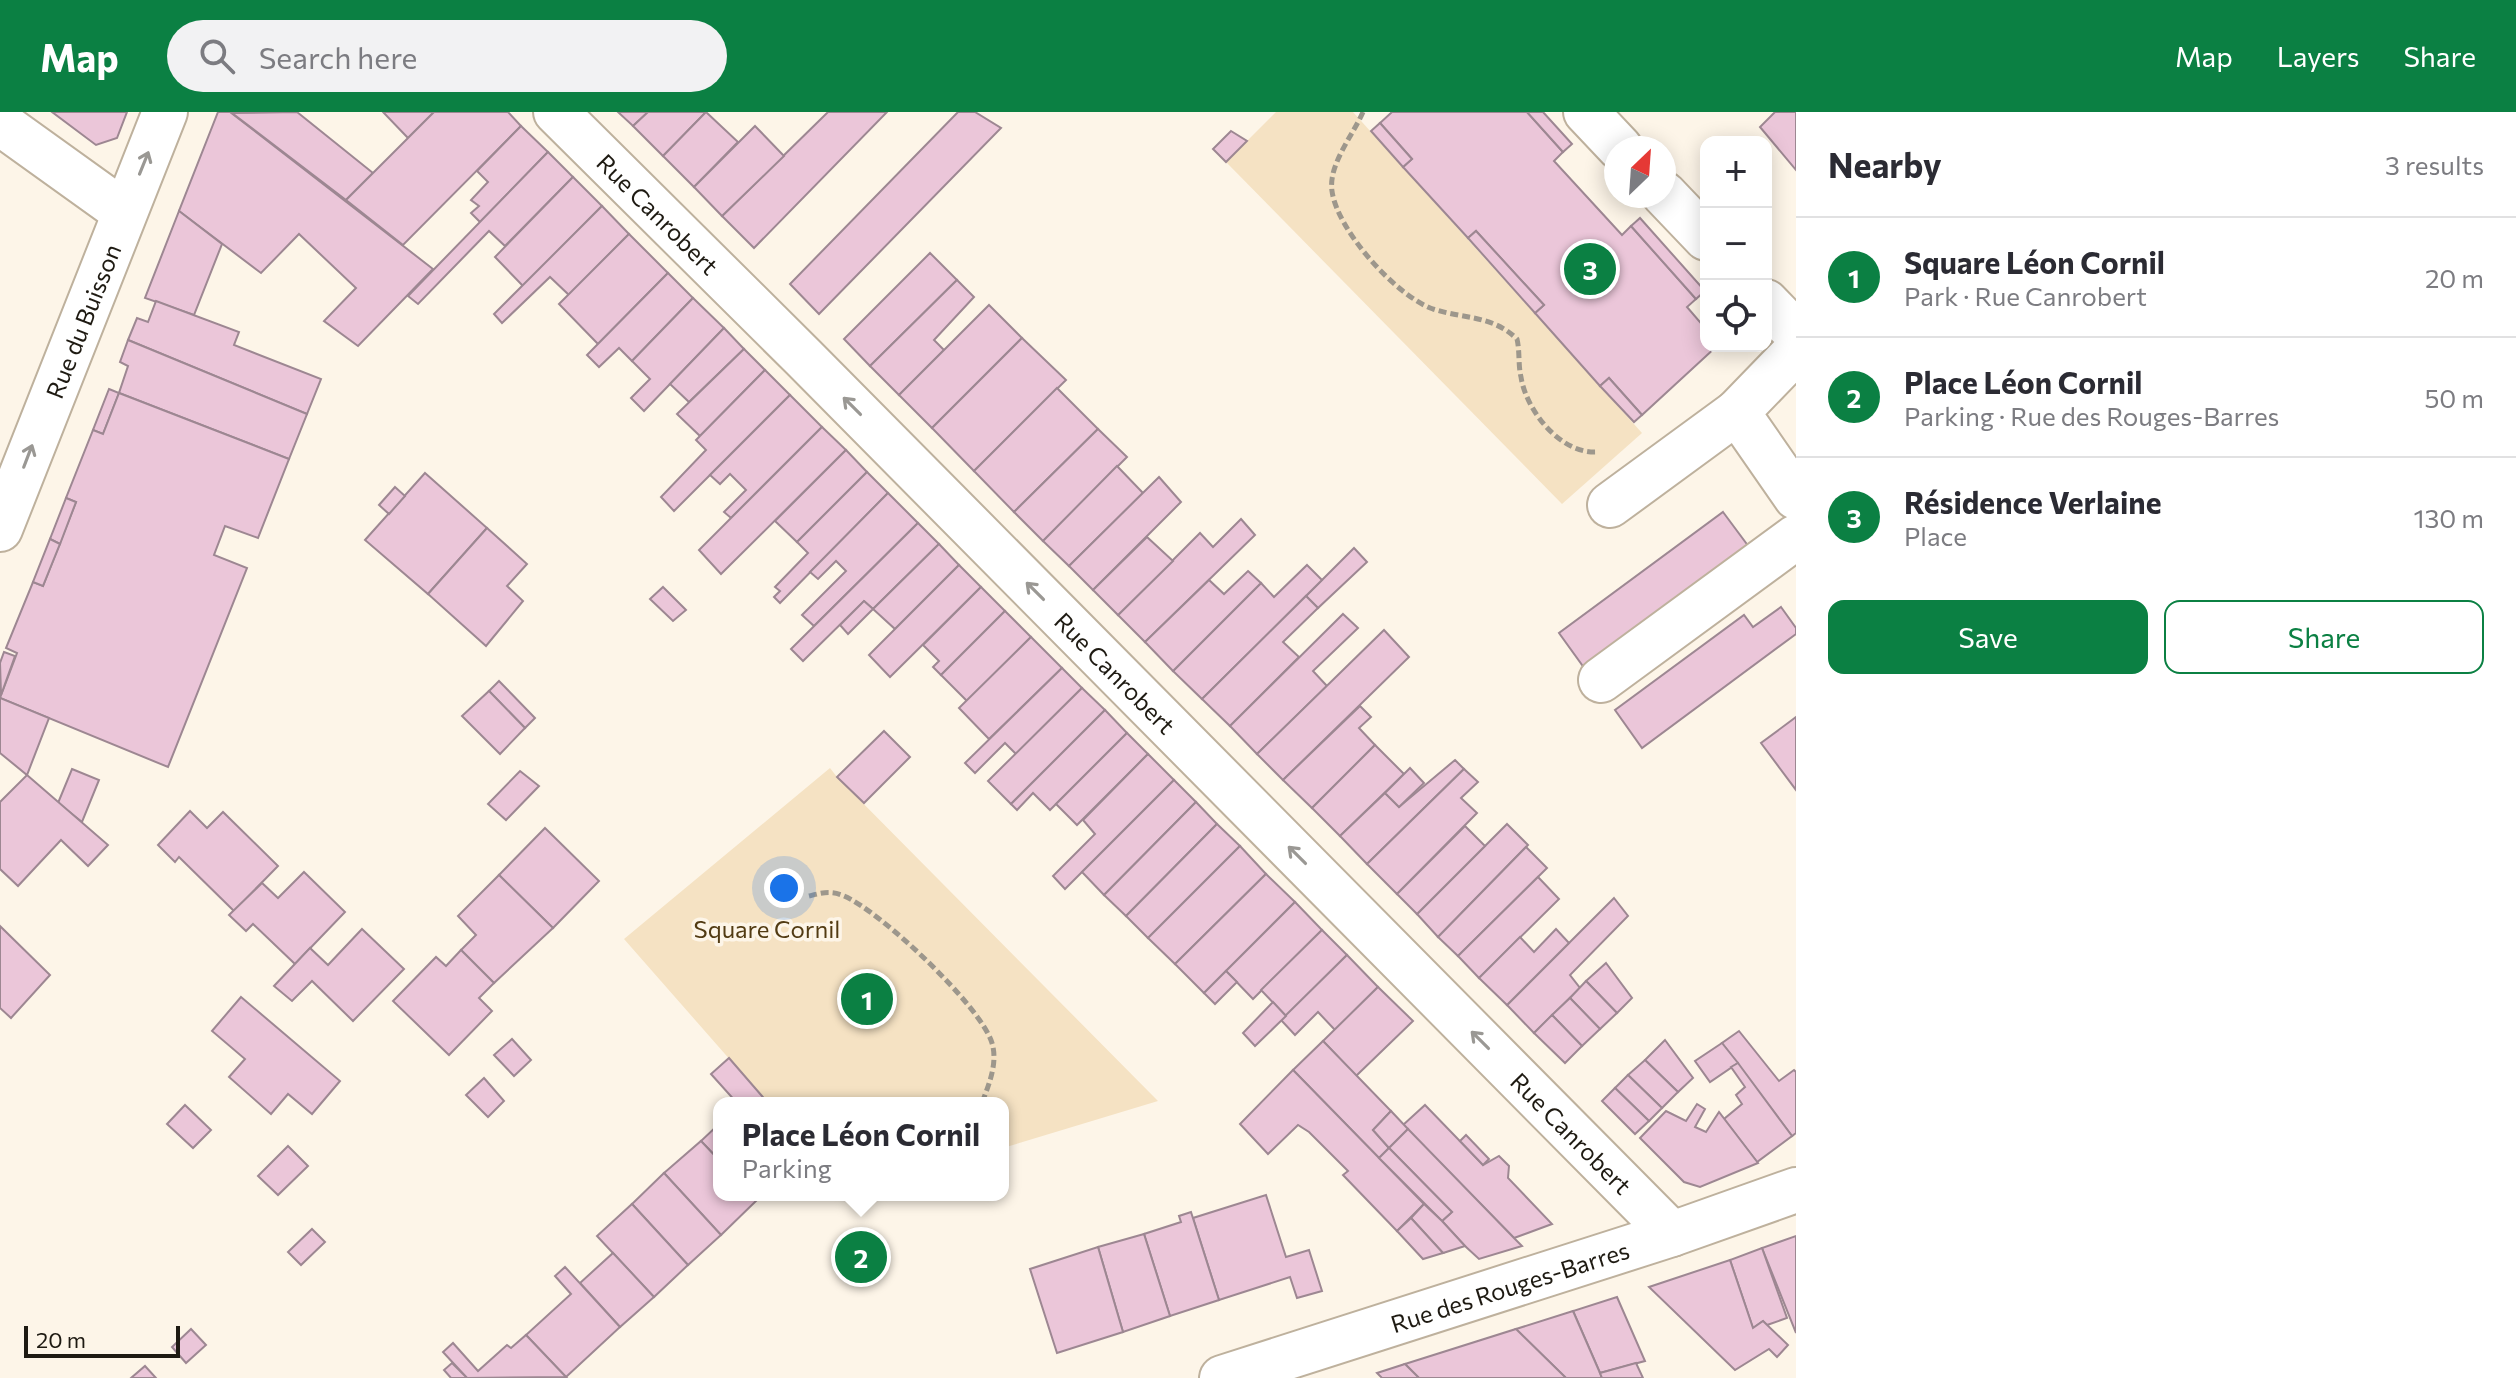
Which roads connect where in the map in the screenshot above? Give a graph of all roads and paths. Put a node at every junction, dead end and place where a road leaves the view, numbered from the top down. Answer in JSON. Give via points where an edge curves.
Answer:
{"nodes":[{"id":1,"x":165,"y":112,"type":"edge"},
{"id":2,"x":556,"y":112,"type":"edge"},
{"id":3,"x":1363,"y":112,"type":"edge"},
{"id":4,"x":1586,"y":112,"type":"edge"},
{"id":5,"x":0,"y":123,"type":"edge"},
{"id":6,"x":1609,"y":136,"type":"edge"},
{"id":7,"x":1676,"y":207,"type":"edge"},
{"id":8,"x":124,"y":212,"type":"junction"},
{"id":9,"x":1700,"y":232,"type":"edge"},
{"id":10,"x":1772,"y":308,"type":"edge"},
{"id":11,"x":1796,"y":333,"type":"edge"},
{"id":12,"x":1796,"y":351,"type":"edge"},
{"id":13,"x":1737,"y":412,"type":"junction"},
{"id":14,"x":1664,"y":465,"type":"junction"},
{"id":15,"x":1796,"y":497,"type":"edge"},
{"id":16,"x":1610,"y":505,"type":"dead end"},
{"id":17,"x":0,"y":529,"type":"edge"},
{"id":18,"x":1796,"y":537,"type":"edge"},
{"id":19,"x":1601,"y":680,"type":"dead end"},
{"id":20,"x":809,"y":896,"type":"dead end"},
{"id":21,"x":984,"y":1097,"type":"edge"},
{"id":22,"x":1796,"y":1190,"type":"edge"},
{"id":23,"x":1672,"y":1234,"type":"junction"},
{"id":24,"x":1222,"y":1378,"type":"edge"}],
"edges":[{"from":8,"to":1,"type":"street","name":"Rue du Buisson","one_way":true},
{"from":23,"to":2,"type":"street","name":"Rue Canrobert","one_way":true},
{"from":3,"to":14,"type":"path","via":[[1333,176],[1332,192],[1364,254],[1412,301],[1508,330],[1517,339],[1525,387],[1551,432],[1590,452],[1649,447]]},
{"from":4,"to":6,"type":"street"},
{"from":5,"to":8,"type":"street"},
{"from":7,"to":9,"type":"street"},
{"from":17,"to":8,"type":"street","name":"Rue du Buisson","one_way":true},
{"from":10,"to":11,"type":"street"},
{"from":12,"to":13,"type":"street"},
{"from":13,"to":14,"type":"street"},
{"from":13,"to":15,"type":"street"},
{"from":14,"to":16,"type":"street"},
{"from":18,"to":19,"type":"street"},
{"from":20,"to":21,"type":"path","via":[[827,891],[860,906],[970,1006],[992,1042],[993,1069]]},
{"from":22,"to":23,"type":"street","name":"Rue des Rouges-Barres"},
{"from":23,"to":24,"type":"street","name":"Rue des Rouges-Barres"}]}
